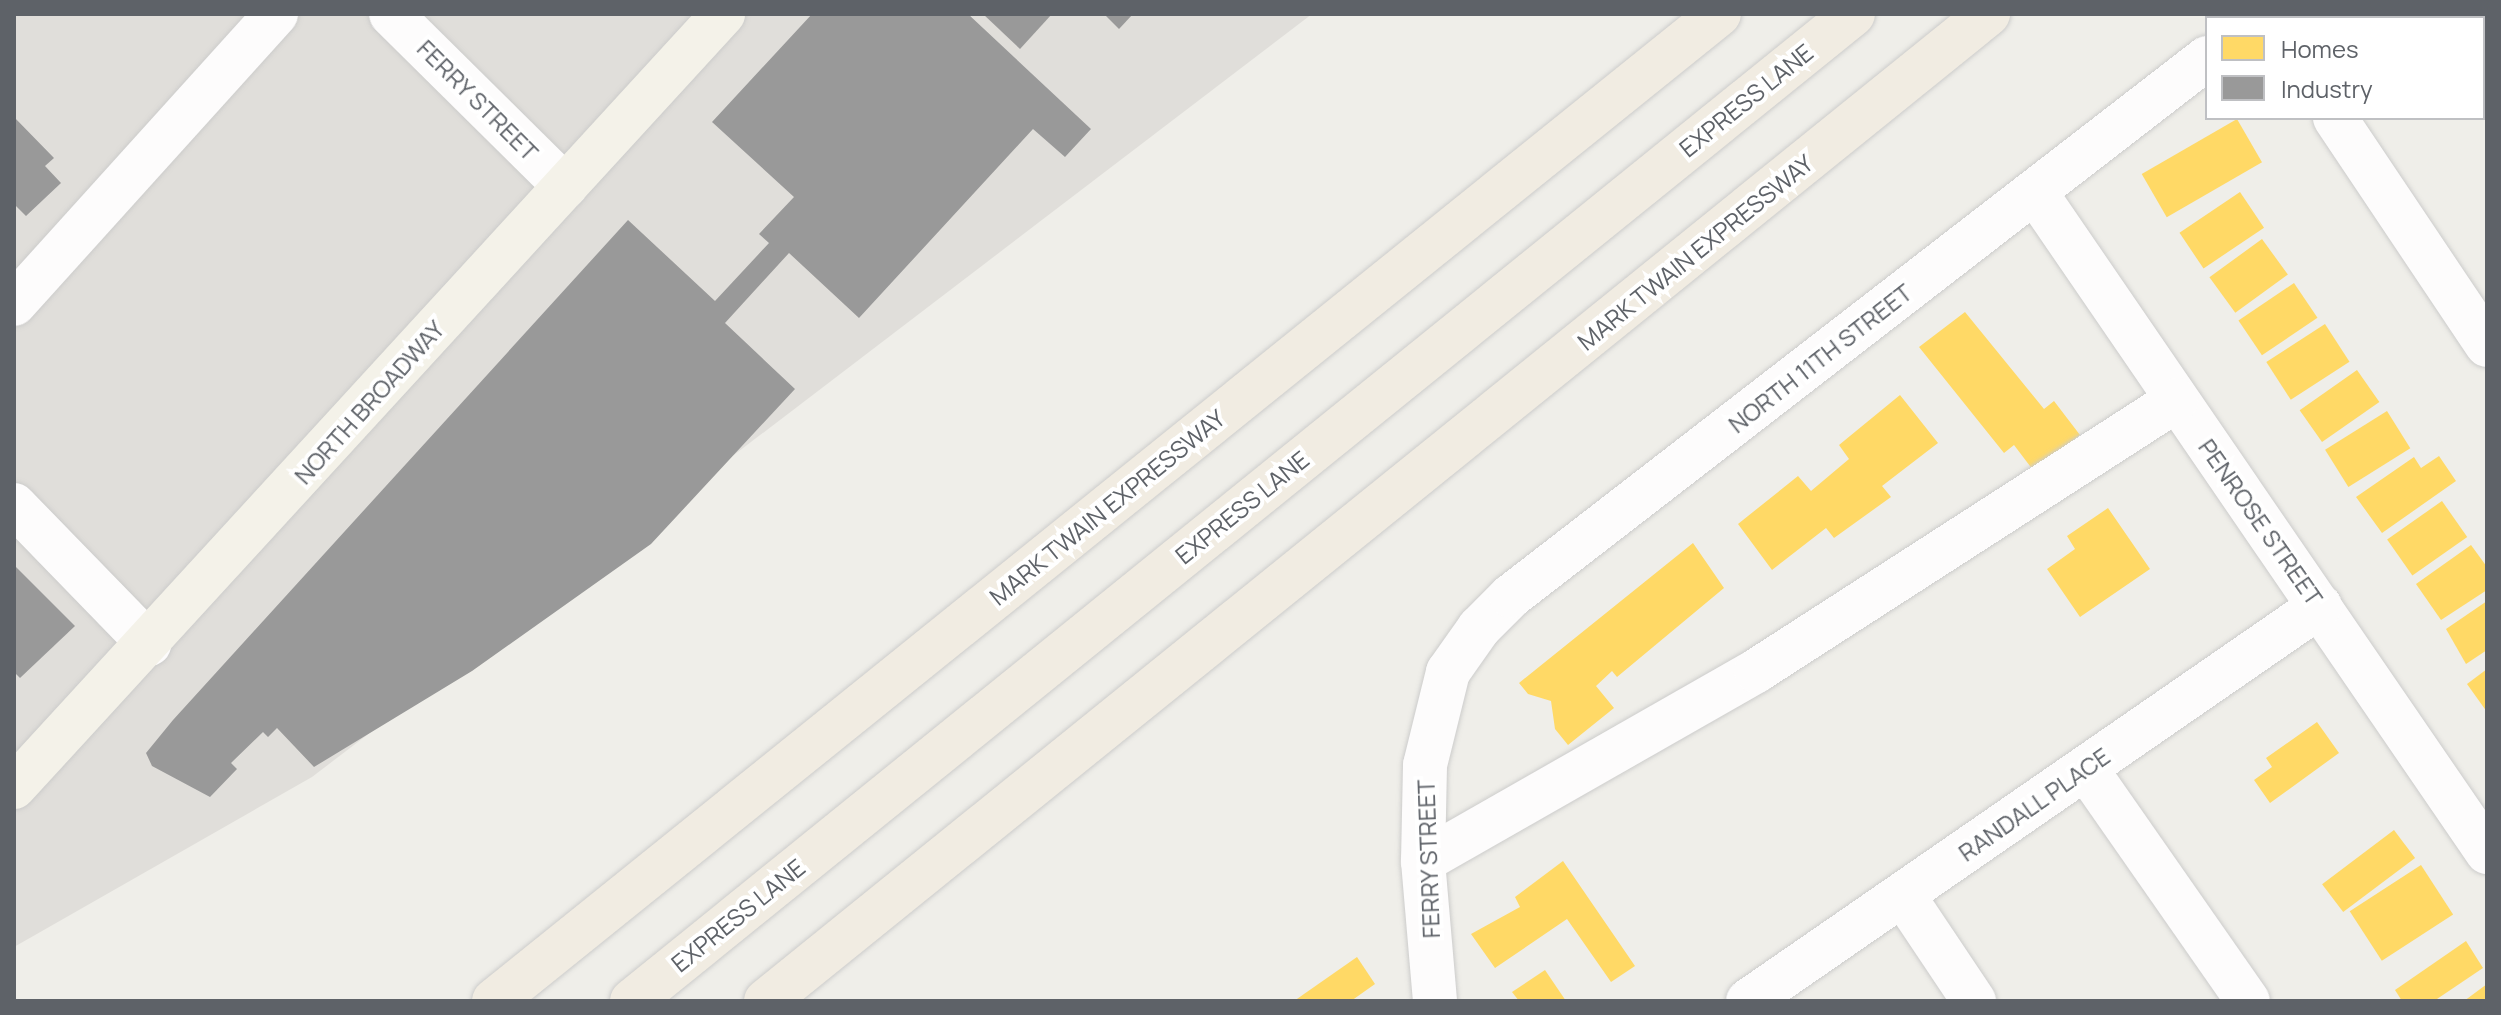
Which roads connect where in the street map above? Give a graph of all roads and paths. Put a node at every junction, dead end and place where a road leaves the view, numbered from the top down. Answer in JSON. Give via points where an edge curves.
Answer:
{"nodes":[{"id":1,"x":276,"y":14,"type":"edge"},
{"id":2,"x":391,"y":14,"type":"edge"},
{"id":3,"x":723,"y":14,"type":"edge"},
{"id":4,"x":1719,"y":14,"type":"edge"},
{"id":5,"x":1853,"y":14,"type":"edge"},
{"id":6,"x":1988,"y":14,"type":"edge"},
{"id":7,"x":2205,"y":60,"type":"edge"},
{"id":8,"x":2336,"y":120,"type":"edge"},
{"id":9,"x":565,"y":186,"type":"junction"},
{"id":10,"x":2035,"y":192,"type":"junction"},
{"id":11,"x":14,"y":304,"type":"edge"},
{"id":12,"x":2487,"y":345,"type":"edge"},
{"id":13,"x":2176,"y":400,"type":"junction"},
{"id":14,"x":14,"y":505,"type":"edge"},
{"id":15,"x":2320,"y":606,"type":"junction"},
{"id":16,"x":149,"y":644,"type":"junction"},
{"id":17,"x":1448,"y":672,"type":"joint"},
{"id":18,"x":2086,"y":769,"type":"junction"},
{"id":19,"x":14,"y":787,"type":"edge"},
{"id":20,"x":2487,"y":852,"type":"edge"},
{"id":21,"x":1423,"y":861,"type":"junction"},
{"id":22,"x":1903,"y":895,"type":"junction"},
{"id":23,"x":494,"y":1001,"type":"edge"},
{"id":24,"x":632,"y":1001,"type":"edge"},
{"id":25,"x":766,"y":1001,"type":"edge"},
{"id":26,"x":1435,"y":1001,"type":"edge"},
{"id":27,"x":1748,"y":1001,"type":"edge"},
{"id":28,"x":1974,"y":1001,"type":"edge"},
{"id":29,"x":2248,"y":1001,"type":"edge"}],
"edges":[{"from":1,"to":11,"type":"street"},
{"from":2,"to":9,"type":"street","name":"FERRY STREET"},
{"from":3,"to":9,"type":"main road","name":"NORTH BROADWAY"},
{"from":4,"to":23,"type":"highway","name":"MARK TWAIN EXPRESSWAY"},
{"from":5,"to":24,"type":"highway","name":"EXPRESS LANE"},
{"from":6,"to":25,"type":"highway","name":"MARK TWAIN EXPRESSWAY"},
{"from":7,"to":10,"type":"street","name":"NORTH 11TH STREET"},
{"from":8,"to":12,"type":"street"},
{"from":9,"to":16,"type":"main road","name":"NORTH BROADWAY"},
{"from":10,"to":13,"type":"street","name":"PENROSE STREET"},
{"from":10,"to":17,"type":"street","name":"NORTH 11TH STREET","via":[[1511,596],[1479,628]]},
{"from":13,"to":15,"type":"street","name":"PENROSE STREET"},
{"from":13,"to":21,"type":"street","via":[[1756,671]]},
{"from":14,"to":16,"type":"street"},
{"from":15,"to":18,"type":"street","name":"RANDALL PLACE"},
{"from":15,"to":20,"type":"street","name":"PENROSE STREET"},
{"from":16,"to":19,"type":"main road","name":"NORTH BROADWAY"},
{"from":17,"to":21,"type":"street","name":"FERRY STREET","via":[[1425,765]]},
{"from":18,"to":22,"type":"street","name":"RANDALL PLACE"},
{"from":18,"to":29,"type":"street"},
{"from":21,"to":26,"type":"street","name":"FERRY STREET"},
{"from":22,"to":27,"type":"street","name":"RANDALL PLACE"},
{"from":22,"to":28,"type":"street"}]}
